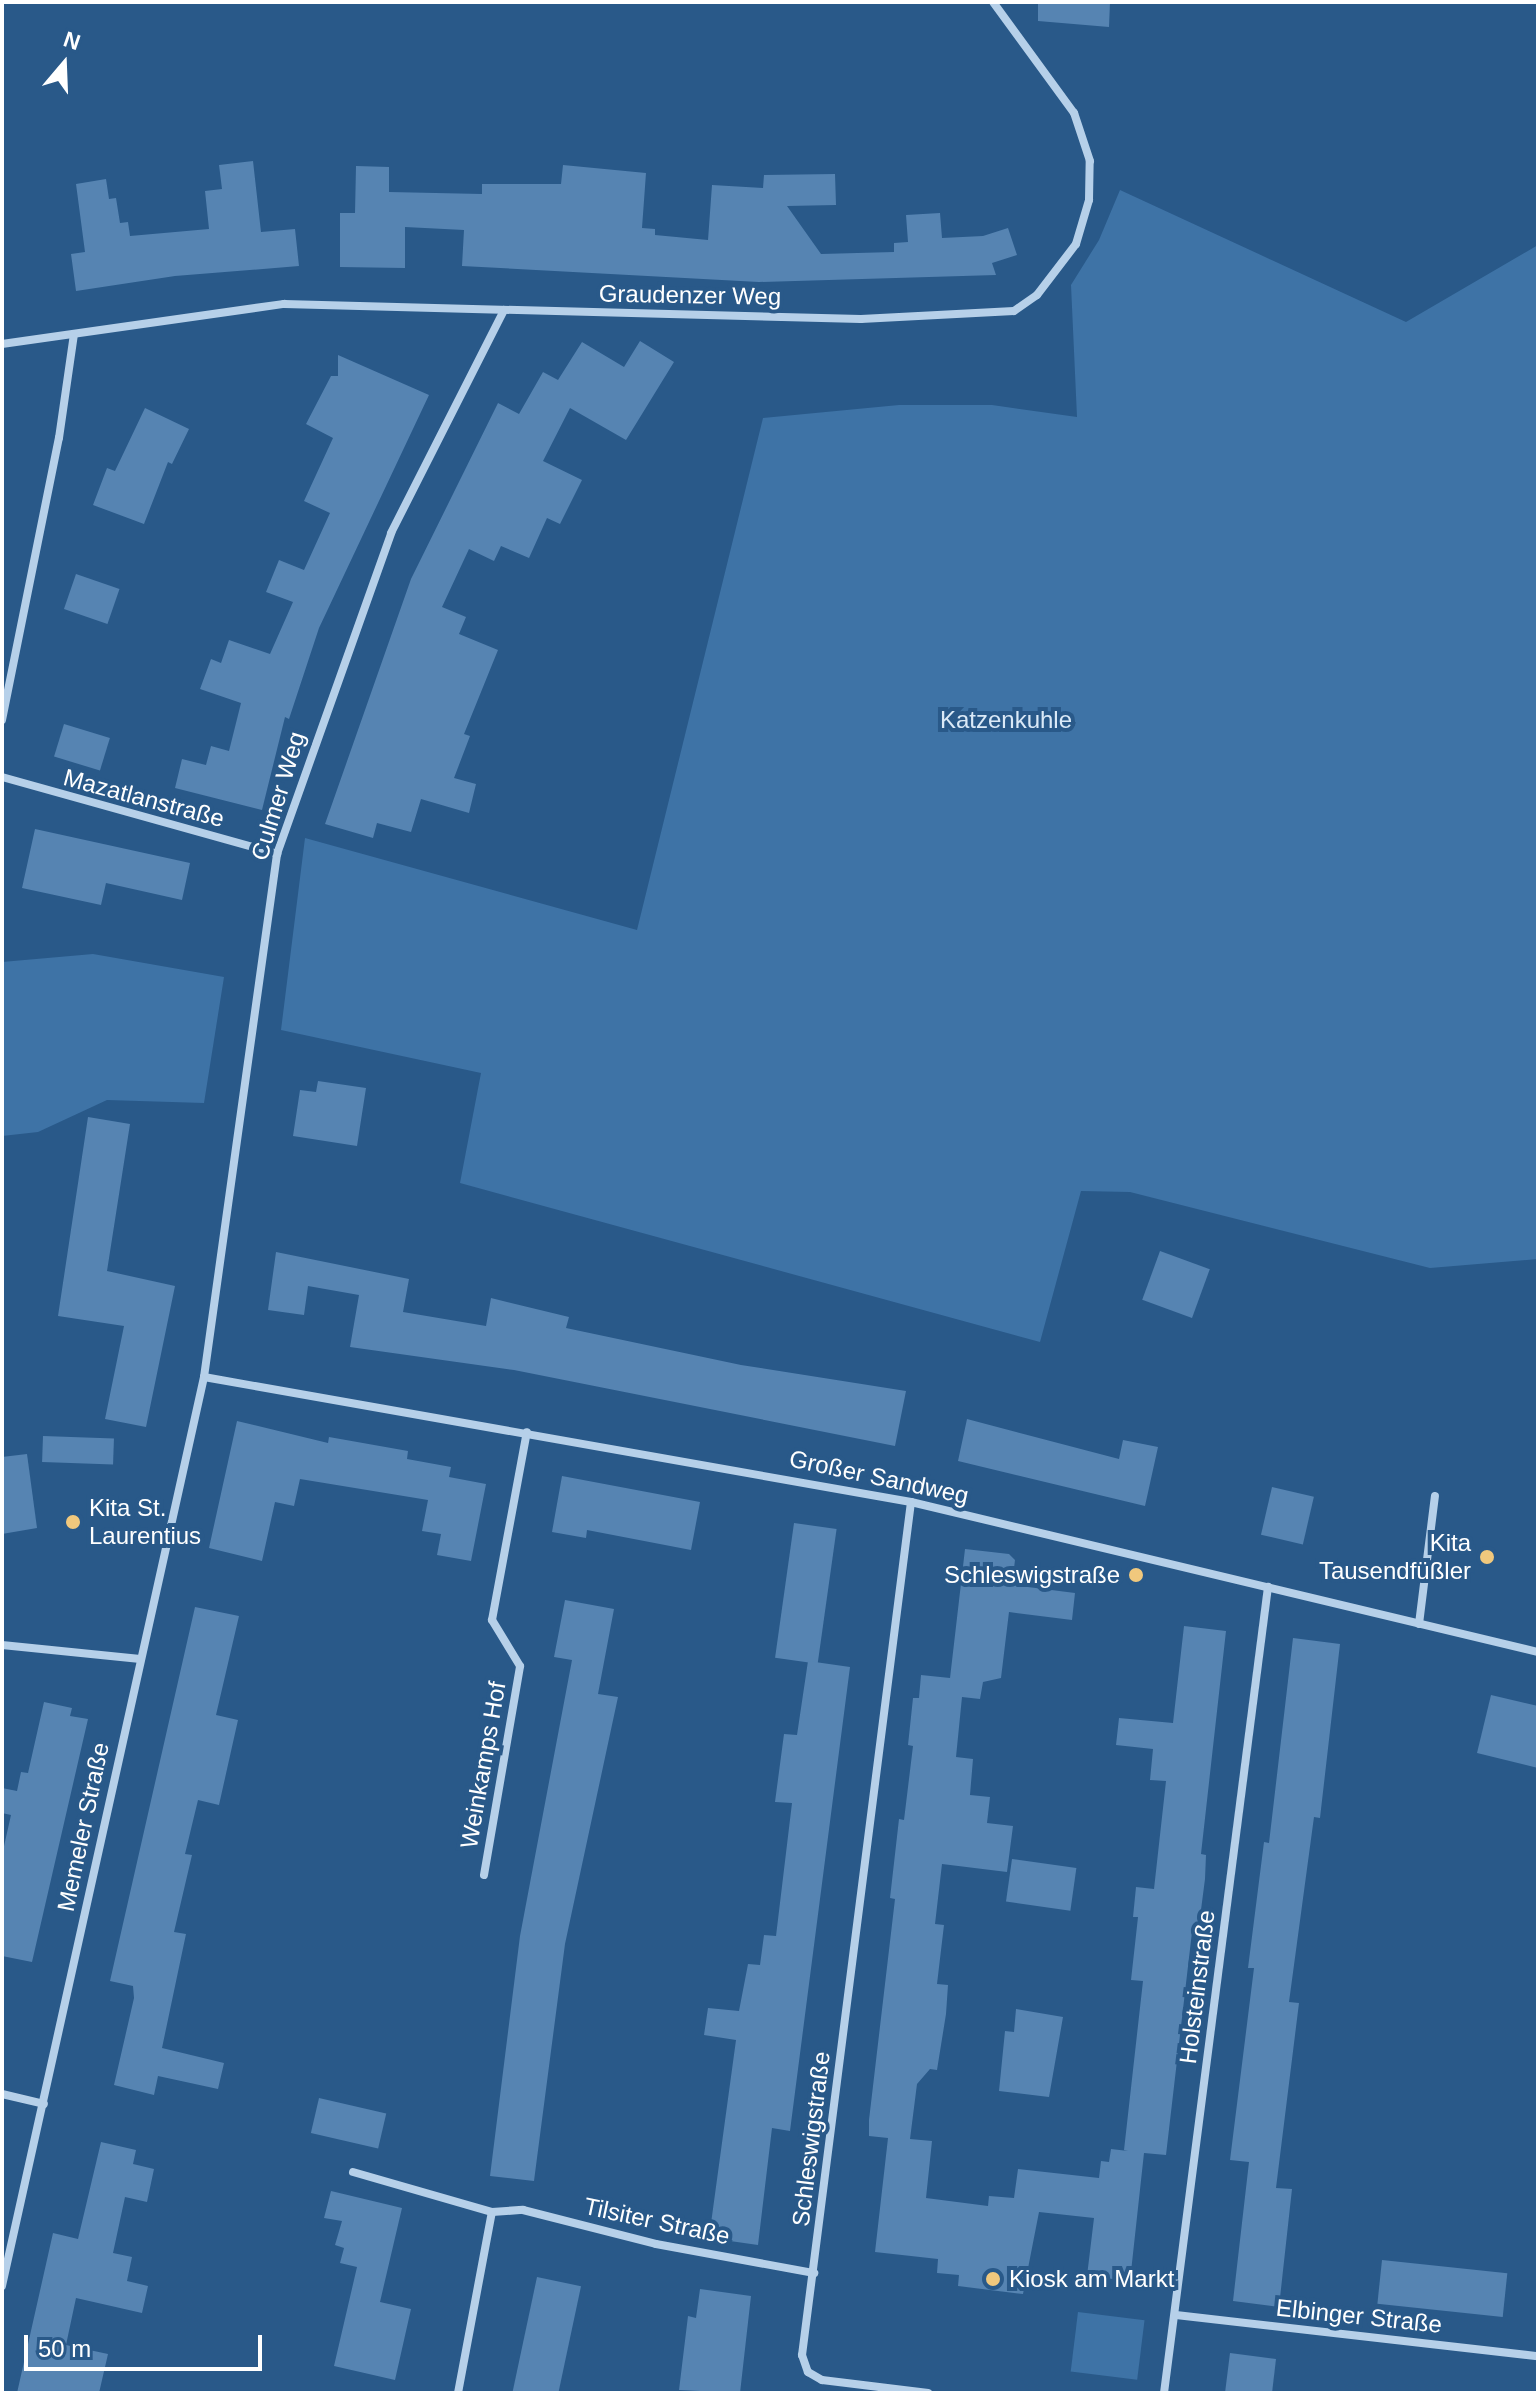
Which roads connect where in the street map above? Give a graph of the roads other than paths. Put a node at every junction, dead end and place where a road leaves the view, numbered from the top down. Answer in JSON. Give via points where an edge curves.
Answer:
{"nodes":[{"id":1,"x":993,"y":2,"type":"edge"},
{"id":2,"x":504,"y":310,"type":"junction"},
{"id":3,"x":74,"y":334,"type":"junction"},
{"id":4,"x":2,"y":344,"type":"edge"},
{"id":5,"x":2,"y":720,"type":"edge"},
{"id":6,"x":2,"y":777,"type":"edge"},
{"id":7,"x":277,"y":854,"type":"junction"},
{"id":8,"x":204,"y":1377,"type":"junction"},
{"id":9,"x":527,"y":1432,"type":"junction"},
{"id":10,"x":1435,"y":1496,"type":"dead end"},
{"id":11,"x":911,"y":1502,"type":"junction"},
{"id":12,"x":1268,"y":1587,"type":"junction"},
{"id":13,"x":1419,"y":1624,"type":"junction"},
{"id":14,"x":2,"y":1645,"type":"edge"},
{"id":15,"x":1538,"y":1652,"type":"edge"},
{"id":16,"x":140,"y":1659,"type":"junction"},
{"id":17,"x":484,"y":1875,"type":"dead end"},
{"id":18,"x":2,"y":2094,"type":"edge"},
{"id":19,"x":44,"y":2104,"type":"junction"},
{"id":20,"x":353,"y":2172,"type":"dead end"},
{"id":21,"x":492,"y":2212,"type":"junction"},
{"id":22,"x":814,"y":2273,"type":"junction"},
{"id":23,"x":2,"y":2286,"type":"edge"},
{"id":24,"x":1176,"y":2315,"type":"junction"},
{"id":25,"x":1538,"y":2356,"type":"edge"},
{"id":26,"x":458,"y":2393,"type":"edge"},
{"id":27,"x":928,"y":2393,"type":"edge"},
{"id":28,"x":1164,"y":2393,"type":"edge"}],
"edges":[{"from":1,"to":2,"type":"street","name":"Graudenzer Weg","via":[[1074,113],[1090,161],[1089,200],[1076,244],[1037,295],[1014,311],[861,319]]},
{"from":2,"to":3,"type":"street","name":"Graudenzer Weg","via":[[284,304]]},
{"from":2,"to":7,"type":"street","name":"Culmer Weg","via":[[391,533]]},
{"from":3,"to":4,"type":"street","name":"Graudenzer Weg"},
{"from":3,"to":5,"type":"street","via":[[59,438]]},
{"from":6,"to":7,"type":"street","name":"Mazatlanstraße"},
{"from":7,"to":8,"type":"street","name":"Culmer Weg"},
{"from":8,"to":9,"type":"street","name":"Großer Sandweg"},
{"from":8,"to":16,"type":"street","name":"Memeler Straße"},
{"from":9,"to":11,"type":"street","name":"Großer Sandweg"},
{"from":9,"to":17,"type":"street","name":"Weinkamps Hof","via":[[492,1620],[520,1666]]},
{"from":10,"to":13,"type":"street"},
{"from":11,"to":12,"type":"street","name":"Großer Sandweg"},
{"from":11,"to":22,"type":"street","name":"Schleswigstraße"},
{"from":12,"to":13,"type":"street","name":"Großer Sandweg"},
{"from":12,"to":24,"type":"street","name":"Holsteinstraße"},
{"from":13,"to":15,"type":"street","name":"Großer Sandweg"},
{"from":14,"to":16,"type":"street"},
{"from":16,"to":19,"type":"street","name":"Memeler Straße"},
{"from":18,"to":19,"type":"street"},
{"from":19,"to":23,"type":"street","name":"Memeler Straße"},
{"from":20,"to":21,"type":"street","name":"Tilsiter Straße"},
{"from":21,"to":22,"type":"street","name":"Tilsiter Straße","via":[[523,2210],[656,2244]]},
{"from":21,"to":26,"type":"street"},
{"from":22,"to":27,"type":"street","name":"Schleswigstraße","via":[[802,2355],[808,2372],[822,2380]]},
{"from":24,"to":25,"type":"street","name":"Elbinger Straße"},
{"from":24,"to":28,"type":"street","name":"Holsteinstraße"}]}
